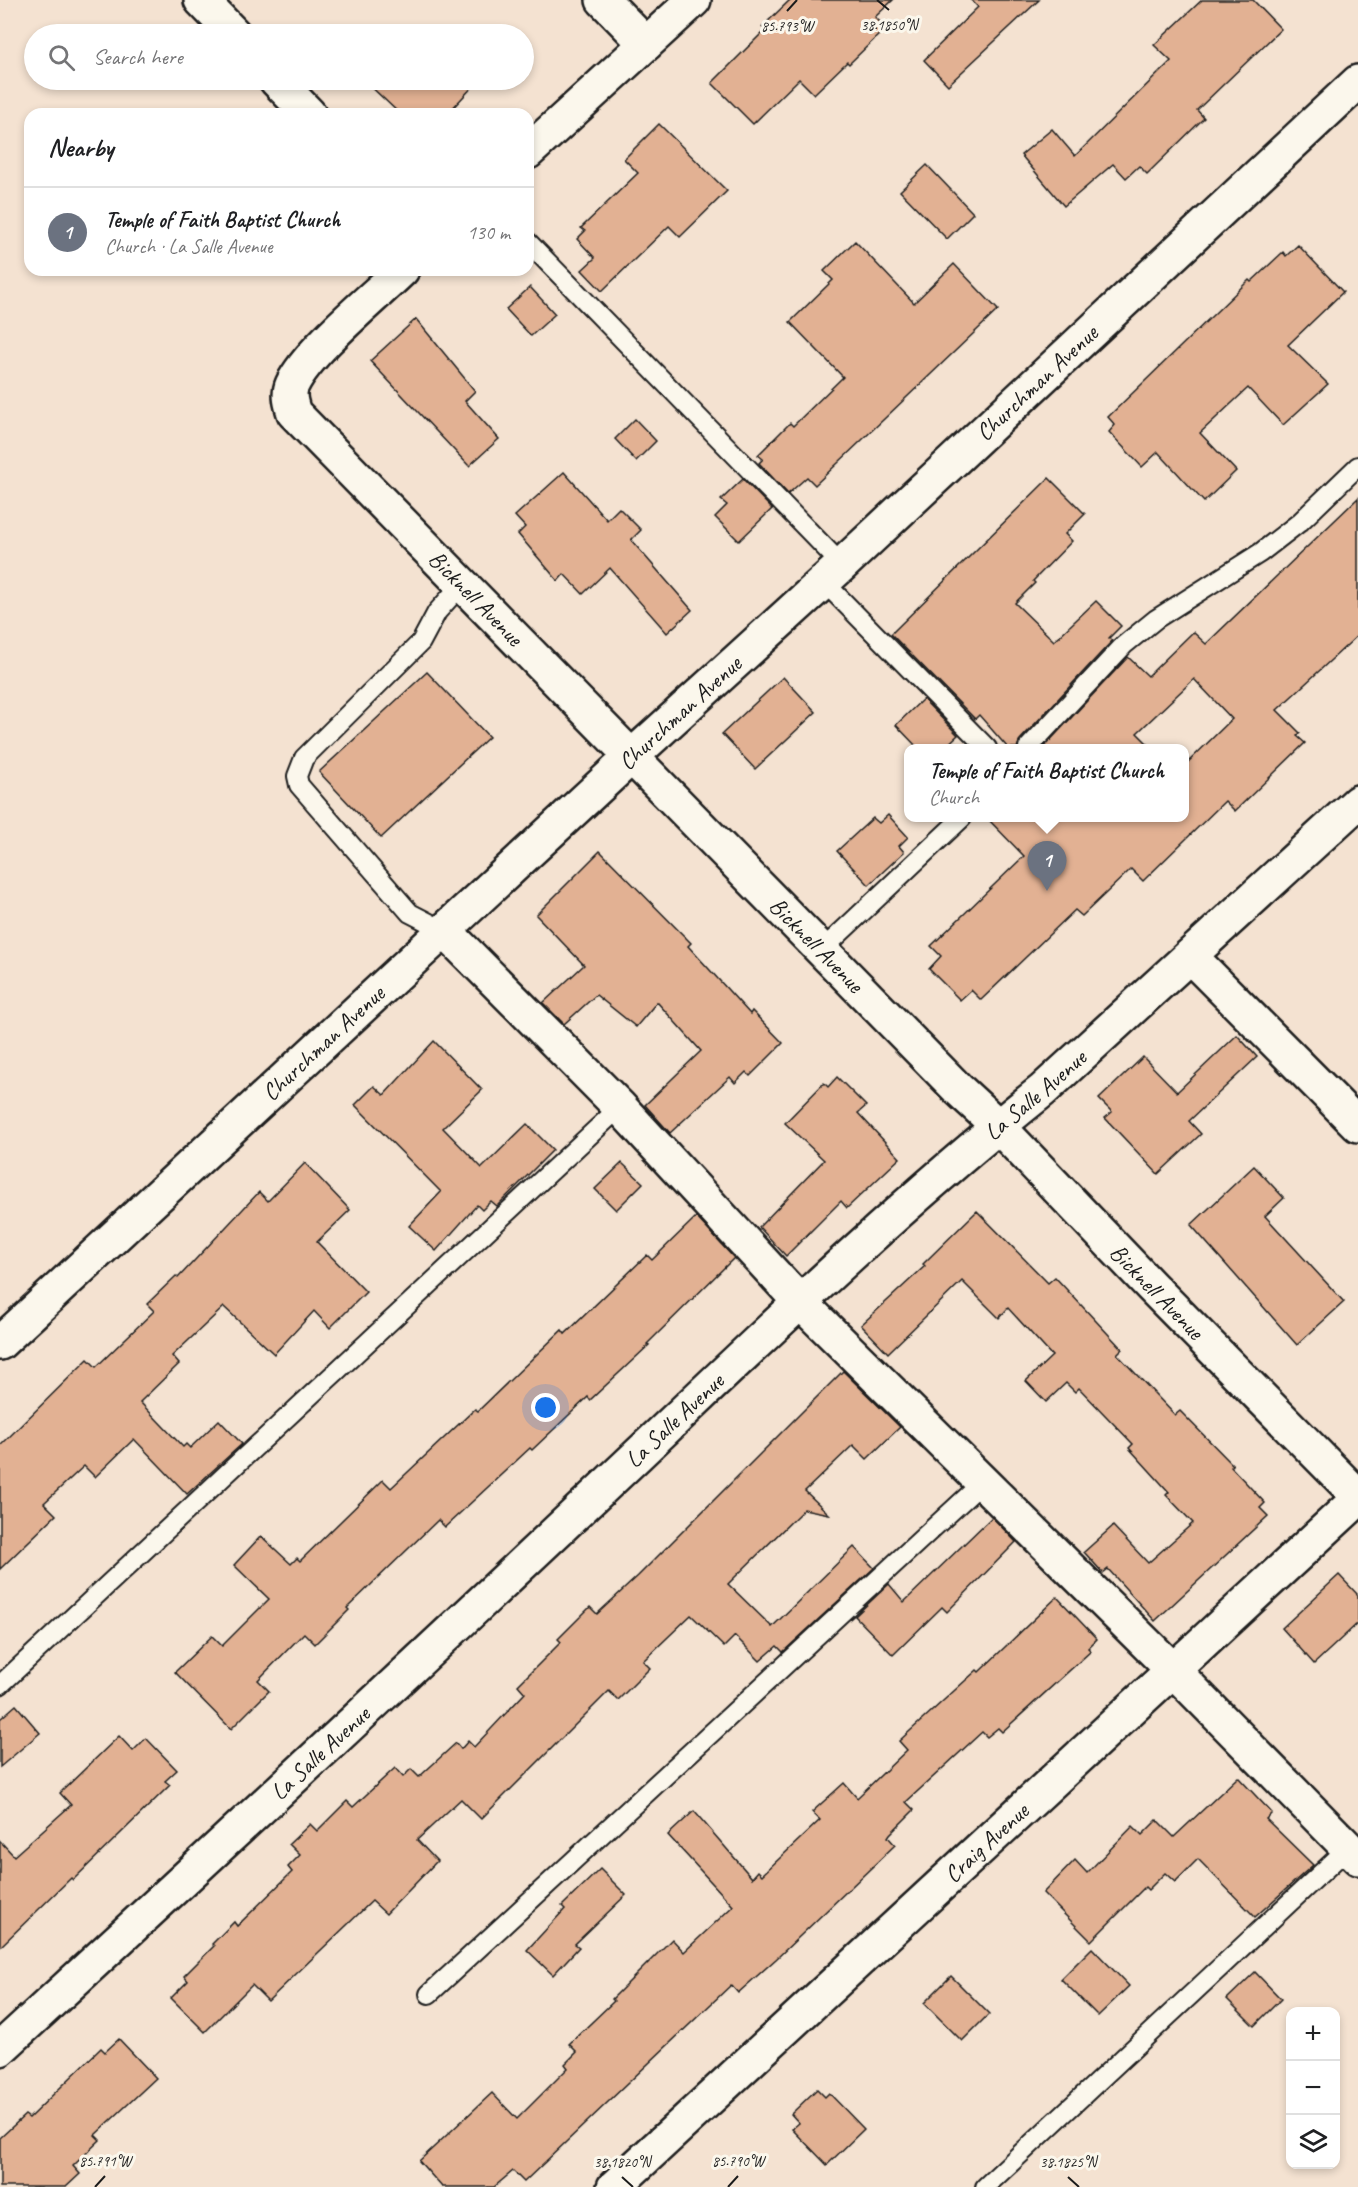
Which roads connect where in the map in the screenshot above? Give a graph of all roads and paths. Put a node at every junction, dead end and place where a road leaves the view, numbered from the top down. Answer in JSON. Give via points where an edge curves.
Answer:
{"nodes":[{"id":1,"x":201,"y":0,"type":"edge"},
{"id":2,"x":603,"y":0,"type":"edge"},
{"id":3,"x":694,"y":0,"type":"edge"},
{"id":4,"x":224,"y":24,"type":"edge"},
{"id":5,"x":646,"y":44,"type":"junction"},
{"id":6,"x":1358,"y":82,"type":"edge"},
{"id":7,"x":286,"y":90,"type":"edge"},
{"id":8,"x":303,"y":108,"type":"edge"},
{"id":9,"x":534,"y":147,"type":"edge"},
{"id":10,"x":534,"y":249,"type":"edge"},
{"id":11,"x":396,"y":276,"type":"edge"},
{"id":12,"x":1358,"y":466,"type":"edge"},
{"id":13,"x":833,"y":574,"type":"junction"},
{"id":14,"x":462,"y":584,"type":"junction"},
{"id":15,"x":983,"y":744,"type":"edge"},
{"id":16,"x":1032,"y":744,"type":"edge"},
{"id":17,"x":630,"y":758,"type":"junction"},
{"id":18,"x":1358,"y":802,"type":"edge"},
{"id":19,"x":958,"y":822,"type":"edge"},
{"id":20,"x":445,"y":931,"type":"junction"},
{"id":21,"x":821,"y":951,"type":"junction"},
{"id":22,"x":1190,"y":956,"type":"junction"},
{"id":23,"x":620,"y":1107,"type":"junction"},
{"id":24,"x":998,"y":1125,"type":"junction"},
{"id":25,"x":1358,"y":1125,"type":"edge"},
{"id":26,"x":799,"y":1301,"type":"junction"},
{"id":27,"x":0,"y":1343,"type":"edge"},
{"id":28,"x":983,"y":1482,"type":"junction"},
{"id":29,"x":1358,"y":1497,"type":"edge"},
{"id":30,"x":1173,"y":1670,"type":"junction"},
{"id":31,"x":0,"y":1685,"type":"edge"},
{"id":32,"x":1353,"y":1853,"type":"edge"},
{"id":33,"x":429,"y":1994,"type":"dead end"},
{"id":34,"x":0,"y":2049,"type":"edge"},
{"id":35,"x":614,"y":2187,"type":"edge"},
{"id":36,"x":985,"y":2187,"type":"edge"}],
"edges":[{"from":1,"to":4,"type":"street"},
{"from":2,"to":5,"type":"street"},
{"from":3,"to":5,"type":"street"},
{"from":5,"to":9,"type":"street"},
{"from":6,"to":13,"type":"street","name":"Churchman Avenue"},
{"from":7,"to":8,"type":"street"},
{"from":10,"to":13,"type":"lane"},
{"from":11,"to":14,"type":"street","name":"Bicknell Avenue","via":[[307,362],[291,387],[290,402],[294,413]]},
{"from":12,"to":16,"type":"lane","via":[[1300,522],[1260,553],[1156,619],[1124,645]]},
{"from":13,"to":15,"type":"lane"},
{"from":13,"to":17,"type":"street","name":"Churchman Avenue"},
{"from":14,"to":17,"type":"street","name":"Bicknell Avenue"},
{"from":14,"to":20,"type":"lane","via":[[436,612],[421,642],[304,758],[297,776],[299,785],[410,913]]},
{"from":17,"to":20,"type":"street","name":"Churchman Avenue"},
{"from":17,"to":21,"type":"street","name":"Bicknell Avenue"},
{"from":18,"to":22,"type":"street","name":"La Salle Avenue"},
{"from":19,"to":21,"type":"lane"},
{"from":20,"to":23,"type":"street"},
{"from":20,"to":27,"type":"street","name":"Churchman Avenue"},
{"from":21,"to":24,"type":"street","name":"Bicknell Avenue"},
{"from":22,"to":24,"type":"street","name":"La Salle Avenue","via":[[1043,1090]]},
{"from":22,"to":25,"type":"street"},
{"from":23,"to":26,"type":"street"},
{"from":23,"to":31,"type":"lane"},
{"from":24,"to":26,"type":"street","name":"La Salle Avenue"},
{"from":24,"to":29,"type":"street","name":"Bicknell Avenue"},
{"from":26,"to":28,"type":"street"},
{"from":26,"to":34,"type":"street","name":"La Salle Avenue","via":[[301,1772]]},
{"from":28,"to":30,"type":"street"},
{"from":28,"to":33,"type":"lane"},
{"from":29,"to":30,"type":"street","name":"Craig Avenue"},
{"from":30,"to":32,"type":"street"},
{"from":30,"to":35,"type":"street","name":"Craig Avenue"},
{"from":32,"to":36,"type":"lane"}]}
